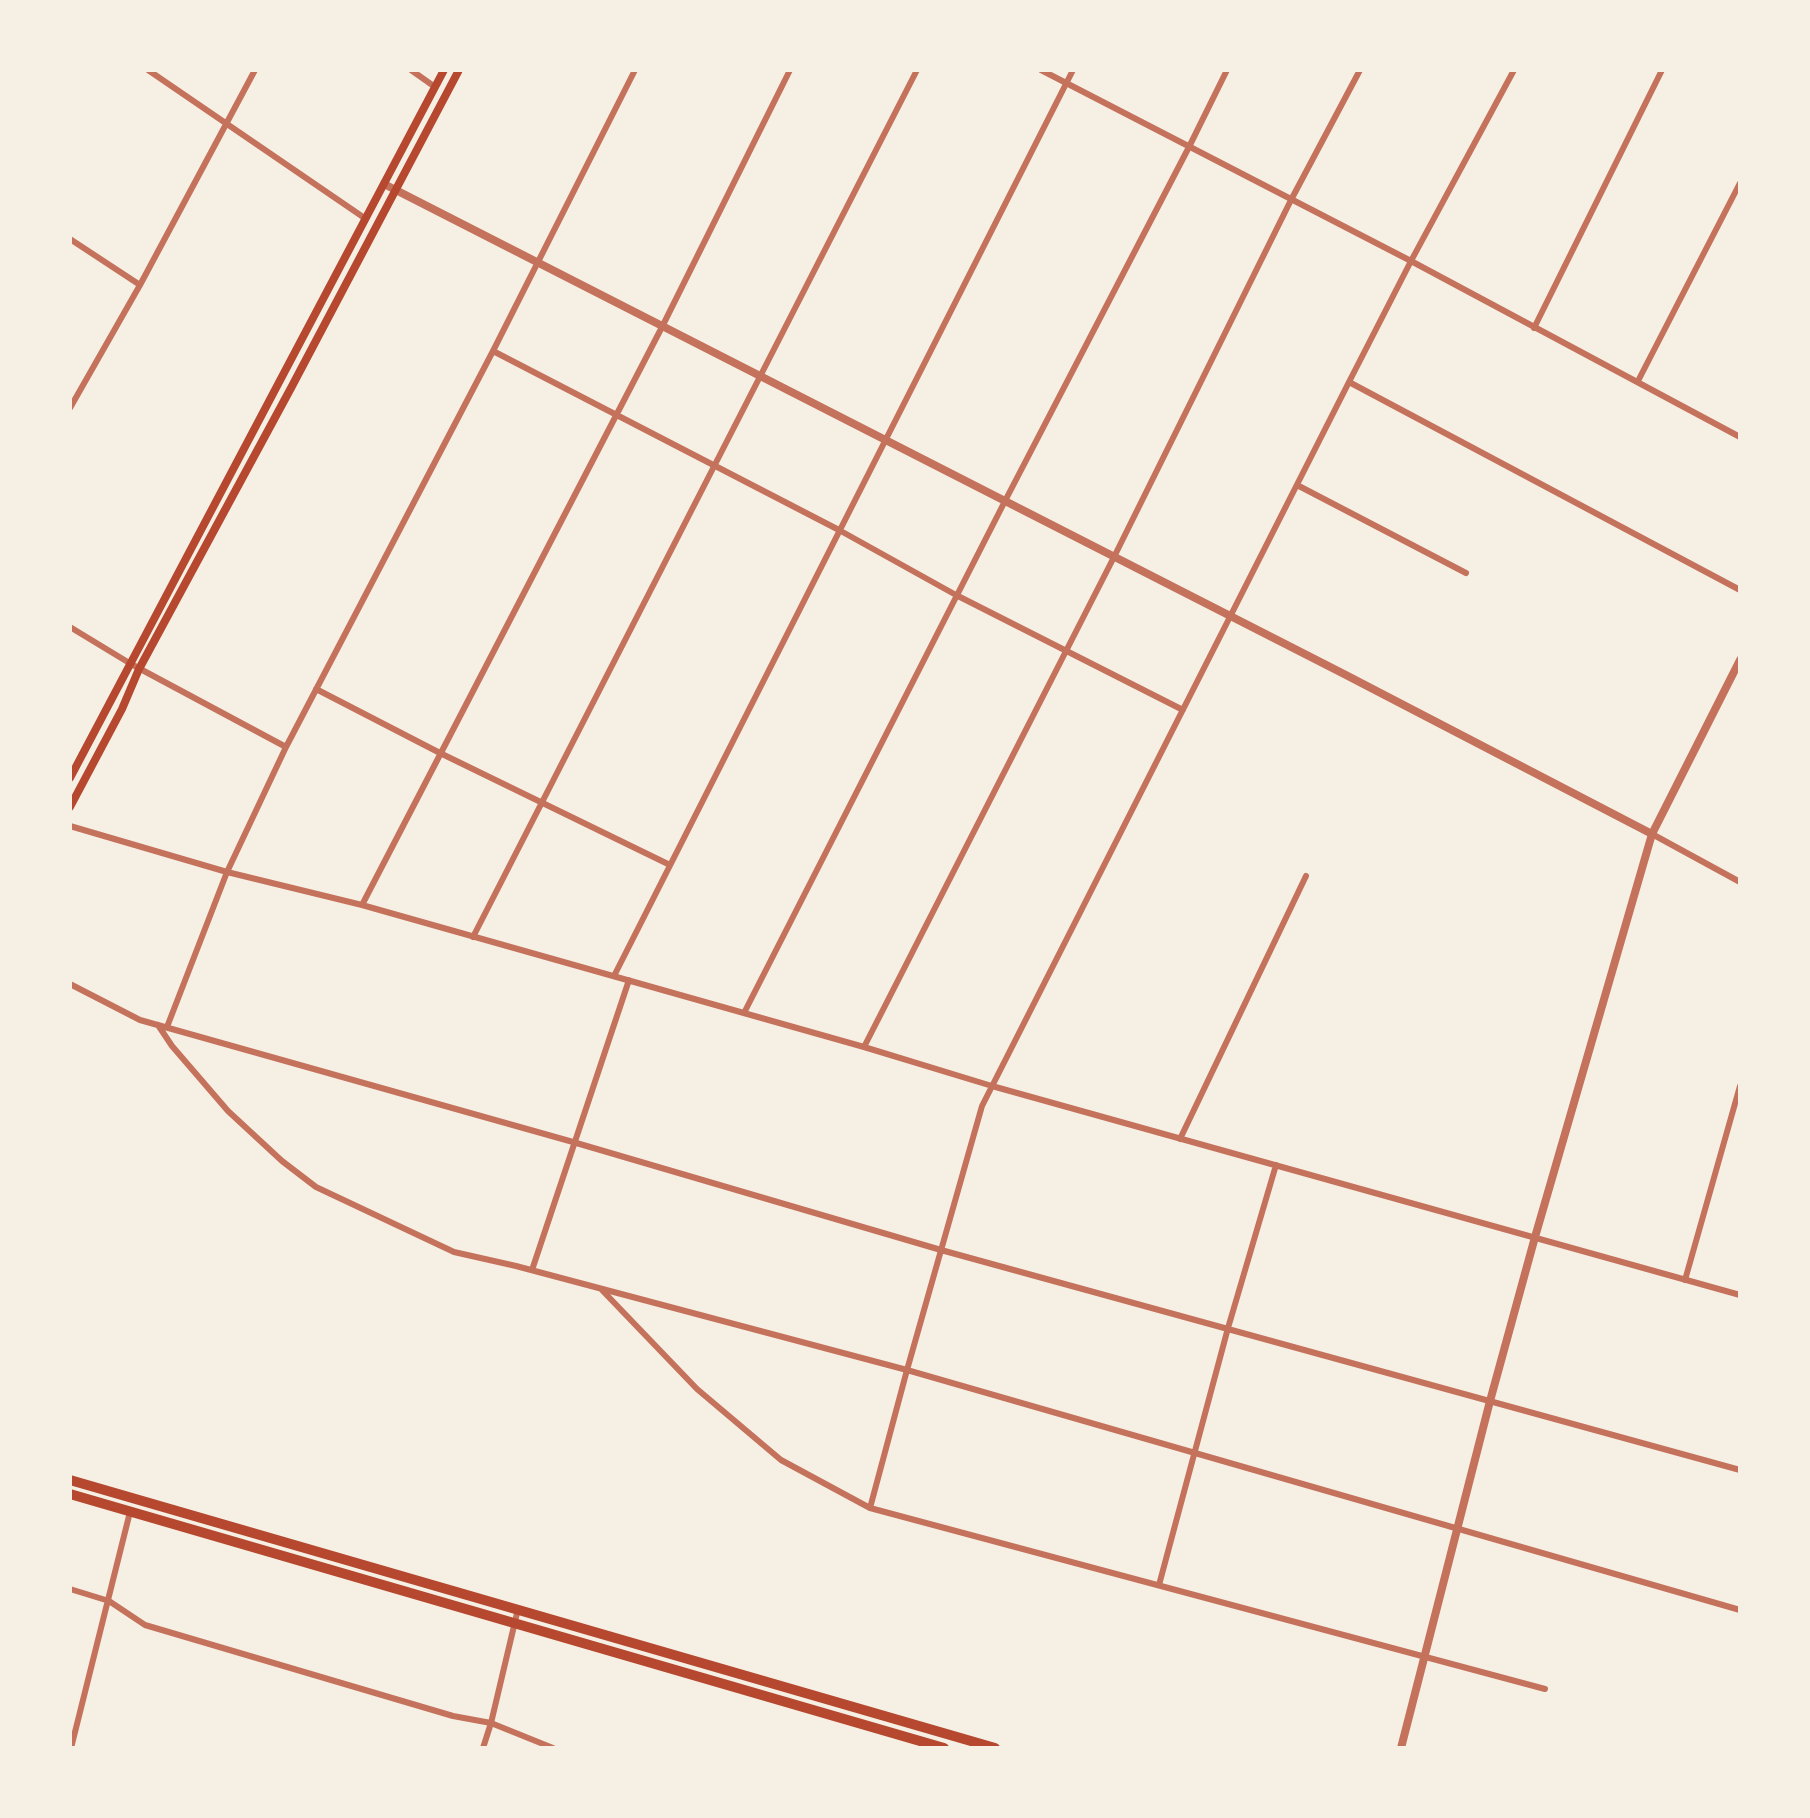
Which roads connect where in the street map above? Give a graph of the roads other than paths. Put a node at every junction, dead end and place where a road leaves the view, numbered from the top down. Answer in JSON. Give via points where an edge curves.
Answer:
{"nodes":[{"id":1,"x":148,"y":70,"type":"edge"},
{"id":2,"x":255,"y":70,"type":"edge"},
{"id":3,"x":411,"y":70,"type":"edge"},
{"id":4,"x":444,"y":70,"type":"edge"},
{"id":5,"x":459,"y":70,"type":"edge"},
{"id":6,"x":635,"y":70,"type":"edge"},
{"id":7,"x":790,"y":70,"type":"edge"},
{"id":8,"x":917,"y":70,"type":"edge"},
{"id":9,"x":1041,"y":70,"type":"edge"},
{"id":10,"x":1073,"y":70,"type":"edge"},
{"id":11,"x":1227,"y":70,"type":"edge"},
{"id":12,"x":1360,"y":70,"type":"edge"},
{"id":13,"x":1514,"y":70,"type":"edge"},
{"id":14,"x":1662,"y":70,"type":"edge"},
{"id":15,"x":1066,"y":84,"type":"junction"},
{"id":16,"x":435,"y":87,"type":"junction"},
{"id":17,"x":227,"y":123,"type":"junction"},
{"id":18,"x":1189,"y":147,"type":"junction"},
{"id":19,"x":1740,"y":183,"type":"edge"},
{"id":20,"x":384,"y":184,"type":"junction"},
{"id":21,"x":395,"y":190,"type":"junction"},
{"id":22,"x":1291,"y":200,"type":"junction"},
{"id":23,"x":366,"y":219,"type":"junction"},
{"id":24,"x":70,"y":239,"type":"edge"},
{"id":25,"x":1411,"y":261,"type":"junction"},
{"id":26,"x":537,"y":263,"type":"junction"},
{"id":27,"x":140,"y":285,"type":"junction"},
{"id":28,"x":662,"y":327,"type":"junction"},
{"id":29,"x":1534,"y":328,"type":"junction"},
{"id":30,"x":493,"y":351,"type":"junction"},
{"id":31,"x":760,"y":376,"type":"junction"},
{"id":32,"x":1638,"y":381,"type":"junction"},
{"id":33,"x":1349,"y":382,"type":"junction"},
{"id":34,"x":70,"y":408,"type":"edge"},
{"id":35,"x":617,"y":414,"type":"junction"},
{"id":36,"x":1740,"y":437,"type":"edge"},
{"id":37,"x":886,"y":441,"type":"junction"},
{"id":38,"x":714,"y":466,"type":"junction"},
{"id":39,"x":1298,"y":485,"type":"junction"},
{"id":40,"x":1005,"y":501,"type":"junction"},
{"id":41,"x":839,"y":530,"type":"junction"},
{"id":42,"x":1114,"y":557,"type":"junction"},
{"id":43,"x":1466,"y":573,"type":"dead end"},
{"id":44,"x":1740,"y":591,"type":"edge"},
{"id":45,"x":956,"y":595,"type":"junction"},
{"id":46,"x":1232,"y":616,"type":"junction"},
{"id":47,"x":70,"y":627,"type":"edge"},
{"id":48,"x":1066,"y":651,"type":"junction"},
{"id":49,"x":1740,"y":660,"type":"edge"},
{"id":50,"x":130,"y":664,"type":"junction"},
{"id":51,"x":139,"y":669,"type":"junction"},
{"id":52,"x":316,"y":689,"type":"junction"},
{"id":53,"x":1183,"y":710,"type":"junction"},
{"id":54,"x":286,"y":747,"type":"junction"},
{"id":55,"x":440,"y":753,"type":"junction"},
{"id":56,"x":70,"y":778,"type":"edge"},
{"id":57,"x":542,"y":803,"type":"junction"},
{"id":58,"x":70,"y":807,"type":"edge"},
{"id":59,"x":70,"y":826,"type":"edge"},
{"id":60,"x":1652,"y":834,"type":"junction"},
{"id":61,"x":670,"y":865,"type":"junction"},
{"id":62,"x":227,"y":872,"type":"junction"},
{"id":63,"x":1306,"y":876,"type":"dead end"},
{"id":64,"x":1740,"y":882,"type":"edge"},
{"id":65,"x":362,"y":905,"type":"junction"},
{"id":66,"x":473,"y":937,"type":"junction"},
{"id":67,"x":614,"y":976,"type":"junction"},
{"id":68,"x":629,"y":980,"type":"junction"},
{"id":69,"x":70,"y":984,"type":"edge"},
{"id":70,"x":744,"y":1013,"type":"junction"},
{"id":71,"x":158,"y":1025,"type":"junction"},
{"id":72,"x":167,"y":1027,"type":"junction"},
{"id":73,"x":864,"y":1047,"type":"junction"},
{"id":74,"x":992,"y":1086,"type":"junction"},
{"id":75,"x":1740,"y":1086,"type":"edge"},
{"id":76,"x":1180,"y":1138,"type":"junction"},
{"id":77,"x":573,"y":1142,"type":"junction"},
{"id":78,"x":1276,"y":1165,"type":"junction"},
{"id":79,"x":1535,"y":1237,"type":"junction"},
{"id":80,"x":941,"y":1250,"type":"junction"},
{"id":81,"x":532,"y":1270,"type":"junction"},
{"id":82,"x":1685,"y":1280,"type":"junction"},
{"id":83,"x":600,"y":1288,"type":"junction"},
{"id":84,"x":1740,"y":1295,"type":"edge"},
{"id":85,"x":1228,"y":1328,"type":"junction"},
{"id":86,"x":907,"y":1370,"type":"junction"},
{"id":87,"x":1490,"y":1401,"type":"junction"},
{"id":88,"x":1195,"y":1453,"type":"junction"},
{"id":89,"x":1740,"y":1470,"type":"edge"},
{"id":90,"x":70,"y":1480,"type":"edge"},
{"id":91,"x":70,"y":1494,"type":"edge"},
{"id":92,"x":870,"y":1508,"type":"junction"},
{"id":93,"x":130,"y":1512,"type":"junction"},
{"id":94,"x":1458,"y":1528,"type":"junction"},
{"id":95,"x":365,"y":1565,"type":"junction"},
{"id":96,"x":362,"y":1579,"type":"junction"},
{"id":97,"x":1159,"y":1585,"type":"junction"},
{"id":98,"x":70,"y":1589,"type":"edge"},
{"id":99,"x":109,"y":1601,"type":"junction"},
{"id":100,"x":518,"y":1609,"type":"junction"},
{"id":101,"x":1740,"y":1610,"type":"edge"},
{"id":102,"x":515,"y":1624,"type":"junction"},
{"id":103,"x":1425,"y":1657,"type":"junction"},
{"id":104,"x":1545,"y":1689,"type":"dead end"},
{"id":105,"x":491,"y":1723,"type":"junction"},
{"id":106,"x":906,"y":1742,"type":"edge"},
{"id":107,"x":71,"y":1748,"type":"edge"},
{"id":108,"x":483,"y":1748,"type":"edge"},
{"id":109,"x":553,"y":1748,"type":"edge"},
{"id":110,"x":944,"y":1748,"type":"edge"},
{"id":111,"x":995,"y":1748,"type":"edge"},
{"id":112,"x":1401,"y":1748,"type":"edge"}],
"edges":[{"from":1,"to":17,"type":"street"},
{"from":2,"to":17,"type":"street"},
{"from":3,"to":16,"type":"street"},
{"from":4,"to":16,"type":"main road"},
{"from":5,"to":21,"type":"main road"},
{"from":6,"to":26,"type":"street"},
{"from":7,"to":28,"type":"street"},
{"from":8,"to":31,"type":"street"},
{"from":9,"to":15,"type":"street"},
{"from":10,"to":15,"type":"street"},
{"from":11,"to":18,"type":"street"},
{"from":12,"to":22,"type":"street"},
{"from":13,"to":25,"type":"street"},
{"from":14,"to":29,"type":"street"},
{"from":15,"to":18,"type":"street"},
{"from":15,"to":37,"type":"street"},
{"from":16,"to":20,"type":"main road"},
{"from":17,"to":23,"type":"street"},
{"from":17,"to":27,"type":"street"},
{"from":18,"to":22,"type":"street"},
{"from":18,"to":40,"type":"street"},
{"from":19,"to":32,"type":"street"},
{"from":20,"to":21,"type":"street"},
{"from":20,"to":23,"type":"main road"},
{"from":21,"to":26,"type":"street"},
{"from":21,"to":51,"type":"main road"},
{"from":22,"to":25,"type":"street"},
{"from":22,"to":42,"type":"street"},
{"from":23,"to":50,"type":"main road"},
{"from":24,"to":27,"type":"street"},
{"from":25,"to":29,"type":"street"},
{"from":25,"to":33,"type":"street"},
{"from":26,"to":28,"type":"street"},
{"from":26,"to":30,"type":"street"},
{"from":27,"to":34,"type":"street"},
{"from":28,"to":31,"type":"street"},
{"from":28,"to":35,"type":"street"},
{"from":29,"to":32,"type":"street"},
{"from":30,"to":35,"type":"street"},
{"from":30,"to":52,"type":"street"},
{"from":31,"to":37,"type":"street"},
{"from":31,"to":38,"type":"street"},
{"from":32,"to":36,"type":"street"},
{"from":33,"to":39,"type":"street"},
{"from":33,"to":44,"type":"street"},
{"from":35,"to":38,"type":"street"},
{"from":35,"to":55,"type":"street"},
{"from":37,"to":40,"type":"street"},
{"from":37,"to":41,"type":"street"},
{"from":38,"to":41,"type":"street"},
{"from":38,"to":57,"type":"street"},
{"from":39,"to":43,"type":"street"},
{"from":39,"to":46,"type":"street"},
{"from":40,"to":42,"type":"street"},
{"from":40,"to":45,"type":"street"},
{"from":41,"to":45,"type":"street"},
{"from":41,"to":61,"type":"street"},
{"from":42,"to":46,"type":"street"},
{"from":42,"to":48,"type":"street"},
{"from":45,"to":48,"type":"street"},
{"from":45,"to":70,"type":"street"},
{"from":46,"to":53,"type":"street"},
{"from":46,"to":60,"type":"street"},
{"from":47,"to":50,"type":"street"},
{"from":48,"to":53,"type":"street"},
{"from":48,"to":73,"type":"street"},
{"from":49,"to":60,"type":"street"},
{"from":50,"to":51,"type":"street"},
{"from":50,"to":56,"type":"main road"},
{"from":51,"to":54,"type":"street"},
{"from":51,"to":58,"type":"main road"},
{"from":52,"to":54,"type":"street"},
{"from":52,"to":55,"type":"street"},
{"from":53,"to":74,"type":"street"},
{"from":54,"to":62,"type":"street"},
{"from":55,"to":57,"type":"street"},
{"from":55,"to":65,"type":"street"},
{"from":57,"to":61,"type":"street"},
{"from":57,"to":66,"type":"street"},
{"from":59,"to":62,"type":"street"},
{"from":60,"to":64,"type":"street"},
{"from":60,"to":79,"type":"street"},
{"from":61,"to":67,"type":"street"},
{"from":62,"to":65,"type":"street"},
{"from":62,"to":72,"type":"street"},
{"from":63,"to":76,"type":"street"},
{"from":65,"to":66,"type":"street"},
{"from":66,"to":67,"type":"street"},
{"from":67,"to":68,"type":"street"},
{"from":68,"to":70,"type":"street"},
{"from":68,"to":77,"type":"street"},
{"from":69,"to":71,"type":"street","via":[[140,1020]]},
{"from":70,"to":73,"type":"street"},
{"from":71,"to":72,"type":"street"},
{"from":71,"to":81,"type":"street","via":[[228,1111],[316,1187],[454,1252]]},
{"from":72,"to":77,"type":"street"},
{"from":73,"to":74,"type":"street"},
{"from":74,"to":76,"type":"street"},
{"from":74,"to":80,"type":"street","via":[[982,1106]]},
{"from":75,"to":82,"type":"street"},
{"from":76,"to":78,"type":"street"},
{"from":77,"to":80,"type":"street"},
{"from":77,"to":81,"type":"street"},
{"from":78,"to":79,"type":"street"},
{"from":78,"to":85,"type":"street"},
{"from":79,"to":82,"type":"street"},
{"from":79,"to":87,"type":"street"},
{"from":80,"to":85,"type":"street"},
{"from":80,"to":86,"type":"street"},
{"from":81,"to":83,"type":"street"},
{"from":82,"to":84,"type":"street"},
{"from":83,"to":86,"type":"street"},
{"from":83,"to":92,"type":"street","via":[[697,1389],[781,1460]]},
{"from":85,"to":87,"type":"street"},
{"from":85,"to":88,"type":"street"},
{"from":86,"to":88,"type":"street"},
{"from":86,"to":92,"type":"street"},
{"from":87,"to":89,"type":"street"},
{"from":87,"to":94,"type":"street"},
{"from":88,"to":94,"type":"street"},
{"from":88,"to":97,"type":"street"},
{"from":90,"to":95,"type":"highway"},
{"from":91,"to":93,"type":"highway"},
{"from":92,"to":97,"type":"street"},
{"from":93,"to":96,"type":"highway"},
{"from":93,"to":99,"type":"street"},
{"from":94,"to":101,"type":"street"},
{"from":94,"to":103,"type":"street"},
{"from":95,"to":96,"type":"highway"},
{"from":95,"to":100,"type":"highway"},
{"from":96,"to":102,"type":"highway"},
{"from":97,"to":103,"type":"street"},
{"from":98,"to":99,"type":"street"},
{"from":99,"to":105,"type":"street","via":[[145,1625],[453,1716]]},
{"from":99,"to":107,"type":"street"},
{"from":100,"to":102,"type":"street"},
{"from":100,"to":111,"type":"highway"},
{"from":102,"to":105,"type":"street"},
{"from":102,"to":106,"type":"highway"},
{"from":103,"to":104,"type":"street"},
{"from":103,"to":112,"type":"street"},
{"from":105,"to":108,"type":"street"},
{"from":105,"to":109,"type":"street"},
{"from":106,"to":110,"type":"highway"}]}
